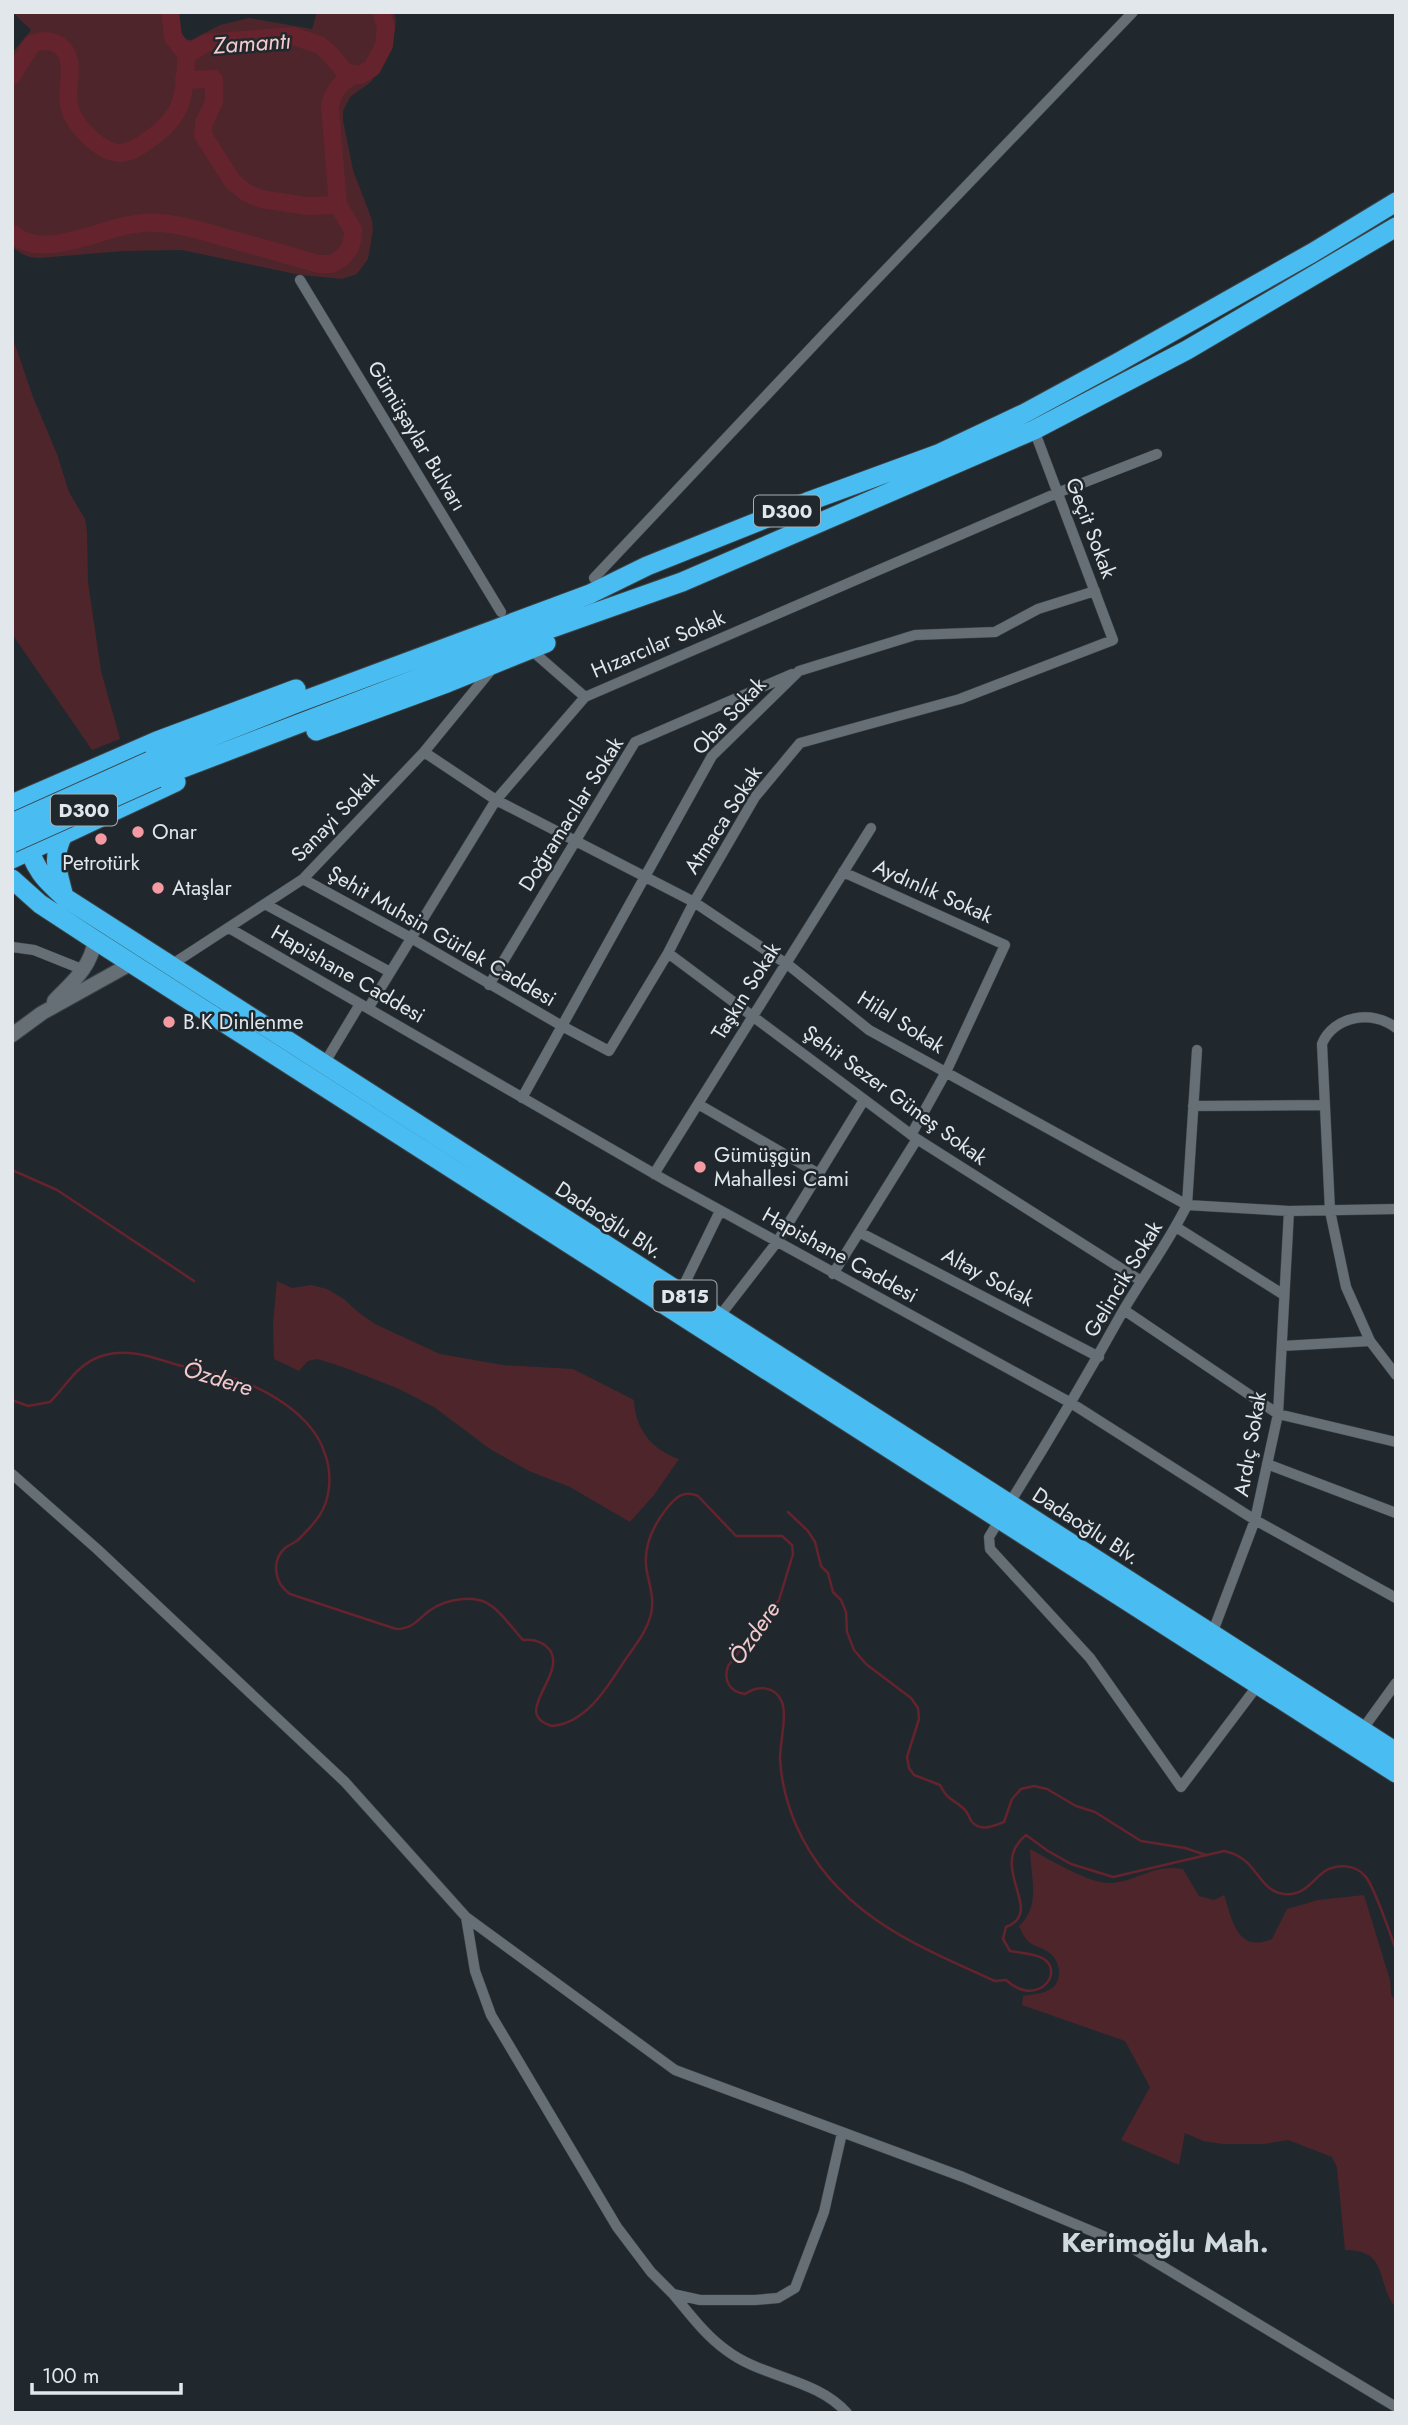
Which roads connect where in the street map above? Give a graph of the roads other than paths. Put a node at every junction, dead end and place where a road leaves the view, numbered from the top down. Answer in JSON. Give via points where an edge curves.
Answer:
{"nodes":[{"id":1,"x":1133,"y":12,"type":"edge"},
{"id":2,"x":1396,"y":202,"type":"edge"},
{"id":3,"x":1396,"y":227,"type":"edge"},
{"id":4,"x":300,"y":280,"type":"dead end"},
{"id":5,"x":1034,"y":430,"type":"junction"},
{"id":6,"x":1157,"y":454,"type":"dead end"},
{"id":7,"x":1057,"y":493,"type":"junction"},
{"id":8,"x":647,"y":566,"type":"junction"},
{"id":9,"x":594,"y":578,"type":"junction"},
{"id":10,"x":682,"y":582,"type":"junction"},
{"id":11,"x":1095,"y":591,"type":"junction"},
{"id":12,"x":501,"y":612,"type":"junction"},
{"id":13,"x":1113,"y":640,"type":"joint"},
{"id":14,"x":530,"y":649,"type":"junction"},
{"id":15,"x":498,"y":662,"type":"junction"},
{"id":16,"x":799,"y":671,"type":"junction"},
{"id":17,"x":585,"y":697,"type":"junction"},
{"id":18,"x":424,"y":752,"type":"junction"},
{"id":19,"x":153,"y":770,"type":"junction"},
{"id":20,"x":496,"y":800,"type":"junction"},
{"id":21,"x":12,"y":805,"type":"edge"},
{"id":22,"x":12,"y":823,"type":"edge"},
{"id":23,"x":871,"y":828,"type":"dead end"},
{"id":24,"x":63,"y":835,"type":"junction"},
{"id":25,"x":575,"y":841,"type":"junction"},
{"id":26,"x":18,"y":851,"type":"edge"},
{"id":27,"x":843,"y":872,"type":"junction"},
{"id":28,"x":645,"y":877,"type":"junction"},
{"id":29,"x":12,"y":879,"type":"edge"},
{"id":30,"x":303,"y":879,"type":"junction"},
{"id":31,"x":12,"y":896,"type":"edge"},
{"id":32,"x":64,"y":897,"type":"junction"},
{"id":33,"x":694,"y":902,"type":"junction"},
{"id":34,"x":40,"y":904,"type":"junction"},
{"id":35,"x":265,"y":904,"type":"junction"},
{"id":36,"x":229,"y":928,"type":"junction"},
{"id":37,"x":411,"y":938,"type":"junction"},
{"id":38,"x":95,"y":940,"type":"junction"},
{"id":39,"x":12,"y":947,"type":"edge"},
{"id":40,"x":668,"y":953,"type":"junction"},
{"id":41,"x":132,"y":963,"type":"junction"},
{"id":42,"x":786,"y":963,"type":"junction"},
{"id":43,"x":170,"y":965,"type":"junction"},
{"id":44,"x":84,"y":970,"type":"junction"},
{"id":45,"x":390,"y":972,"type":"junction"},
{"id":46,"x":489,"y":985,"type":"junction"},
{"id":47,"x":364,"y":1005,"type":"junction"},
{"id":48,"x":43,"y":1013,"type":"junction"},
{"id":49,"x":753,"y":1015,"type":"junction"},
{"id":50,"x":562,"y":1026,"type":"junction"},
{"id":51,"x":1396,"y":1028,"type":"edge"},
{"id":52,"x":12,"y":1035,"type":"edge"},
{"id":53,"x":1197,"y":1050,"type":"dead end"},
{"id":54,"x":324,"y":1064,"type":"junction"},
{"id":55,"x":946,"y":1072,"type":"junction"},
{"id":56,"x":522,"y":1098,"type":"junction"},
{"id":57,"x":864,"y":1100,"type":"junction"},
{"id":58,"x":698,"y":1104,"type":"junction"},
{"id":59,"x":1325,"y":1105,"type":"junction"},
{"id":60,"x":1194,"y":1106,"type":"junction"},
{"id":61,"x":914,"y":1137,"type":"junction"},
{"id":62,"x":654,"y":1174,"type":"junction"},
{"id":63,"x":819,"y":1174,"type":"junction"},
{"id":64,"x":1187,"y":1205,"type":"junction"},
{"id":65,"x":1396,"y":1209,"type":"edge"},
{"id":66,"x":720,"y":1211,"type":"junction"},
{"id":67,"x":1289,"y":1211,"type":"junction"},
{"id":68,"x":1330,"y":1211,"type":"junction"},
{"id":69,"x":1176,"y":1227,"type":"junction"},
{"id":70,"x":859,"y":1232,"type":"junction"},
{"id":71,"x":777,"y":1242,"type":"junction"},
{"id":72,"x":833,"y":1274,"type":"junction"},
{"id":73,"x":1141,"y":1281,"type":"junction"},
{"id":74,"x":680,"y":1293,"type":"junction"},
{"id":75,"x":1284,"y":1294,"type":"junction"},
{"id":76,"x":1124,"y":1310,"type":"junction"},
{"id":77,"x":719,"y":1317,"type":"junction"},
{"id":78,"x":1370,"y":1341,"type":"junction"},
{"id":79,"x":1282,"y":1346,"type":"junction"},
{"id":80,"x":1099,"y":1357,"type":"junction"},
{"id":81,"x":1396,"y":1375,"type":"edge"},
{"id":82,"x":1072,"y":1403,"type":"junction"},
{"id":83,"x":1278,"y":1414,"type":"junction"},
{"id":84,"x":1396,"y":1442,"type":"edge"},
{"id":85,"x":1267,"y":1464,"type":"junction"},
{"id":86,"x":12,"y":1474,"type":"edge"},
{"id":87,"x":1004,"y":1511,"type":"junction"},
{"id":88,"x":1396,"y":1513,"type":"edge"},
{"id":89,"x":1255,"y":1520,"type":"junction"},
{"id":90,"x":1396,"y":1598,"type":"edge"},
{"id":91,"x":1212,"y":1634,"type":"junction"},
{"id":92,"x":1396,"y":1683,"type":"edge"},
{"id":93,"x":1258,"y":1685,"type":"junction"},
{"id":94,"x":1362,"y":1730,"type":"junction"},
{"id":95,"x":1396,"y":1752,"type":"edge"},
{"id":96,"x":1396,"y":1773,"type":"edge"},
{"id":97,"x":466,"y":1917,"type":"junction"},
{"id":98,"x":842,"y":2133,"type":"junction"},
{"id":99,"x":673,"y":2294,"type":"junction"},
{"id":100,"x":1396,"y":2407,"type":"edge"},
{"id":101,"x":847,"y":2413,"type":"edge"}],
"edges":[{"from":1,"to":9,"type":"street"},
{"from":2,"to":8,"type":"highway","number":"D300","via":[[1025,413],[938,454]]},
{"from":3,"to":5,"type":"highway","number":"D300","via":[[1187,350]]},
{"from":4,"to":12,"type":"street","name":"Gümüşaylar Bulvarı"},
{"from":5,"to":7,"type":"street","name":"Geçit Sokak"},
{"from":5,"to":10,"type":"highway","number":"D300"},
{"from":6,"to":7,"type":"street","name":"Hızarcılar Sokak"},
{"from":7,"to":11,"type":"street","name":"Geçit Sokak"},
{"from":7,"to":17,"type":"street","name":"Hızarcılar Sokak"},
{"from":8,"to":9,"type":"highway"},
{"from":8,"to":19,"type":"highway","number":"D300","via":[[590,594],[297,703]]},
{"from":9,"to":12,"type":"highway"},
{"from":10,"to":14,"type":"highway","via":[[626,613]]},
{"from":10,"to":19,"type":"highway","number":"D300"},
{"from":11,"to":13,"type":"street","name":"Geçit Sokak"},
{"from":11,"to":16,"type":"street","name":"Oba Sokak","via":[[1038,609],[995,632],[915,635]]},
{"from":12,"to":21,"type":"highway","via":[[157,741]]},
{"from":13,"to":33,"type":"street","name":"Atmaca Sokak","via":[[960,699],[800,743],[755,797]]},
{"from":14,"to":15,"type":"highway"},
{"from":14,"to":17,"type":"street"},
{"from":15,"to":18,"type":"street","name":"Sanayi Sokak"},
{"from":15,"to":24,"type":"highway","via":[[163,787]]},
{"from":16,"to":25,"type":"street","name":"Doğramacılar Sokak","via":[[635,741]]},
{"from":16,"to":28,"type":"street","name":"Oba Sokak","via":[[712,756]]},
{"from":17,"to":20,"type":"street","name":"Hızarcılar Sokak"},
{"from":18,"to":20,"type":"street","name":"Hilal Sokak"},
{"from":18,"to":30,"type":"street","name":"Sanayi Sokak"},
{"from":19,"to":22,"type":"highway","number":"D300","bridge":true},
{"from":19,"to":26,"type":"highway","number":"D300","bridge":true},
{"from":20,"to":25,"type":"street","name":"Hilal Sokak"},
{"from":20,"to":37,"type":"street","name":"Hızarcılar Sokak"},
{"from":21,"to":26,"type":"highway","name":"Dadaoğlu Blv.","number":"D815","via":[[23,827]]},
{"from":23,"to":27,"type":"street","name":"Taşkın Sokak"},
{"from":24,"to":26,"type":"highway"},
{"from":24,"to":32,"type":"highway","via":[[56,849],[56,867]]},
{"from":25,"to":28,"type":"street","name":"Hilal Sokak"},
{"from":25,"to":46,"type":"street","name":"Doğramacılar Sokak"},
{"from":26,"to":32,"type":"highway","name":"Dadaoğlu Blv.","number":"D815"},
{"from":27,"to":42,"type":"street","name":"Taşkın Sokak"},
{"from":27,"to":55,"type":"street","name":"Aydınlık Sokak","via":[[1006,945]]},
{"from":28,"to":33,"type":"street","name":"Hilal Sokak"},
{"from":28,"to":50,"type":"street","name":"Oba Sokak"},
{"from":29,"to":34,"type":"highway","name":"Dadaoğlu Blv.","number":"D815"},
{"from":30,"to":35,"type":"street","name":"Sanayi Sokak"},
{"from":30,"to":37,"type":"street","name":"Şehit Muhsin Gürlek Caddesi"},
{"from":31,"to":34,"type":"highway"},
{"from":32,"to":43,"type":"highway","name":"Dadaoğlu Blv.","number":"D815"},
{"from":33,"to":40,"type":"street","name":"Atmaca Sokak"},
{"from":33,"to":42,"type":"street","name":"Hilal Sokak"},
{"from":34,"to":38,"type":"highway","name":"Dadaoğlu Blv.","number":"D815"},
{"from":35,"to":36,"type":"street","name":"Sanayi Sokak"},
{"from":35,"to":45,"type":"street"},
{"from":36,"to":43,"type":"street","name":"Sanayi Sokak"},
{"from":36,"to":47,"type":"street","name":"Hapishane Caddesi"},
{"from":37,"to":45,"type":"street","name":"Hızarcılar Sokak"},
{"from":37,"to":46,"type":"street","name":"Şehit Muhsin Gürlek Caddesi"},
{"from":38,"to":41,"type":"highway","name":"Dadaoğlu Blv.","number":"D815"},
{"from":38,"to":44,"type":"main road"},
{"from":39,"to":44,"type":"street","via":[[34,950]]},
{"from":40,"to":49,"type":"street","name":"Şehit Sezer Güneş Sokak"},
{"from":40,"to":50,"type":"street","name":"Atmaca Sokak","via":[[609,1051]]},
{"from":41,"to":48,"type":"main road"},
{"from":41,"to":87,"type":"highway","name":"Dadaoğlu Blv.","number":"D815"},
{"from":42,"to":49,"type":"street","name":"Taşkın Sokak"},
{"from":42,"to":55,"type":"street","name":"Hilal Sokak","via":[[869,1030]]},
{"from":43,"to":54,"type":"highway","name":"Dadaoğlu Blv.","number":"D815"},
{"from":44,"to":48,"type":"main road"},
{"from":45,"to":47,"type":"street","name":"Hızarcılar Sokak"},
{"from":46,"to":50,"type":"street","name":"Şehit Muhsin Gürlek Caddesi"},
{"from":47,"to":54,"type":"street","name":"Hızarcılar Sokak"},
{"from":47,"to":56,"type":"street","name":"Hapishane Caddesi"},
{"from":48,"to":52,"type":"main road"},
{"from":49,"to":57,"type":"street","name":"Şehit Sezer Güneş Sokak"},
{"from":49,"to":58,"type":"street","name":"Taşkın Sokak"},
{"from":50,"to":56,"type":"street","name":"Oba Sokak"},
{"from":51,"to":59,"type":"street","via":[[1373,1017],[1356,1018],[1331,1029],[1322,1044]]},
{"from":53,"to":60,"type":"street","name":"Gelincik Sokak"},
{"from":54,"to":74,"type":"highway","name":"Dadaoğlu Blv.","number":"D815"},
{"from":55,"to":61,"type":"street","name":"Aydınlık Sokak"},
{"from":55,"to":64,"type":"street","name":"Hilal Sokak"},
{"from":56,"to":62,"type":"street","name":"Hapishane Caddesi"},
{"from":57,"to":61,"type":"street","name":"Şehit Sezer Güneş Sokak"},
{"from":57,"to":63,"type":"street"},
{"from":58,"to":62,"type":"street","name":"Taşkın Sokak"},
{"from":58,"to":63,"type":"street"},
{"from":59,"to":60,"type":"street"},
{"from":59,"to":68,"type":"street"},
{"from":60,"to":64,"type":"street","name":"Gelincik Sokak"},
{"from":61,"to":70,"type":"street","name":"Aydınlık Sokak"},
{"from":61,"to":73,"type":"street","name":"Şehit Sezer Güneş Sokak"},
{"from":62,"to":66,"type":"street","name":"Hapishane Caddesi"},
{"from":63,"to":71,"type":"street"},
{"from":64,"to":67,"type":"street","name":"Hilal Sokak"},
{"from":64,"to":69,"type":"street","name":"Gelincik Sokak"},
{"from":65,"to":68,"type":"street","name":"Hilal Sokak"},
{"from":66,"to":71,"type":"street","name":"Hapishane Caddesi"},
{"from":66,"to":74,"type":"street"},
{"from":67,"to":68,"type":"street","name":"Hilal Sokak"},
{"from":67,"to":75,"type":"street","name":"Ardıç Sokak"},
{"from":68,"to":78,"type":"street","via":[[1346,1287]]},
{"from":69,"to":73,"type":"street","name":"Gelincik Sokak"},
{"from":69,"to":75,"type":"street"},
{"from":70,"to":72,"type":"street","name":"Aydınlık Sokak"},
{"from":70,"to":80,"type":"street","name":"Altay Sokak"},
{"from":71,"to":72,"type":"street","name":"Hapishane Caddesi"},
{"from":71,"to":77,"type":"street"},
{"from":72,"to":82,"type":"street","name":"Hapishane Caddesi"},
{"from":73,"to":76,"type":"street","name":"Gelincik Sokak"},
{"from":74,"to":77,"type":"highway","name":"Dadaoğlu Blv.","number":"D815"},
{"from":75,"to":79,"type":"street","name":"Ardıç Sokak"},
{"from":76,"to":80,"type":"street","name":"Gelincik Sokak"},
{"from":76,"to":83,"type":"street"},
{"from":77,"to":87,"type":"highway","name":"Dadaoğlu Blv.","number":"D815"},
{"from":78,"to":79,"type":"street"},
{"from":78,"to":81,"type":"street"},
{"from":79,"to":83,"type":"street","name":"Ardıç Sokak"},
{"from":80,"to":82,"type":"street","name":"Gelincik Sokak"},
{"from":82,"to":87,"type":"street","name":"Gelincik Sokak"},
{"from":82,"to":89,"type":"street","name":"Hapishane Caddesi"},
{"from":83,"to":84,"type":"street"},
{"from":83,"to":85,"type":"street","name":"Ardıç Sokak"},
{"from":85,"to":88,"type":"street"},
{"from":85,"to":89,"type":"street","name":"Ardıç Sokak"},
{"from":86,"to":97,"type":"street","via":[[345,1782]]},
{"from":87,"to":91,"type":"highway","name":"Dadaoğlu Blv.","number":"D815"},
{"from":87,"to":93,"type":"highway","name":"Dadaoğlu Blv.","number":"D815"},
{"from":87,"to":93,"type":"street","name":"Gelincik Sokak","via":[[989,1537],[990,1549],[1090,1658],[1181,1787]]},
{"from":89,"to":90,"type":"street","name":"Hapishane Caddesi"},
{"from":89,"to":91,"type":"street","name":"Ardıç Sokak"},
{"from":91,"to":94,"type":"highway","name":"Dadaoğlu Blv.","number":"D815"},
{"from":92,"to":94,"type":"street"},
{"from":93,"to":96,"type":"highway","name":"Dadaoğlu Blv.","number":"D815"},
{"from":94,"to":95,"type":"highway","name":"Dadaoğlu Blv.","number":"D815"},
{"from":97,"to":98,"type":"street","via":[[675,2070]]},
{"from":97,"to":99,"type":"street","via":[[475,1971],[491,2015],[617,2227]]},
{"from":98,"to":99,"type":"street","via":[[824,2212],[796,2288],[778,2298],[754,2300],[700,2300]]},
{"from":98,"to":100,"type":"street","via":[[963,2177],[1132,2248]]},
{"from":99,"to":101,"type":"street","via":[[727,2351],[818,2391]]}]}
